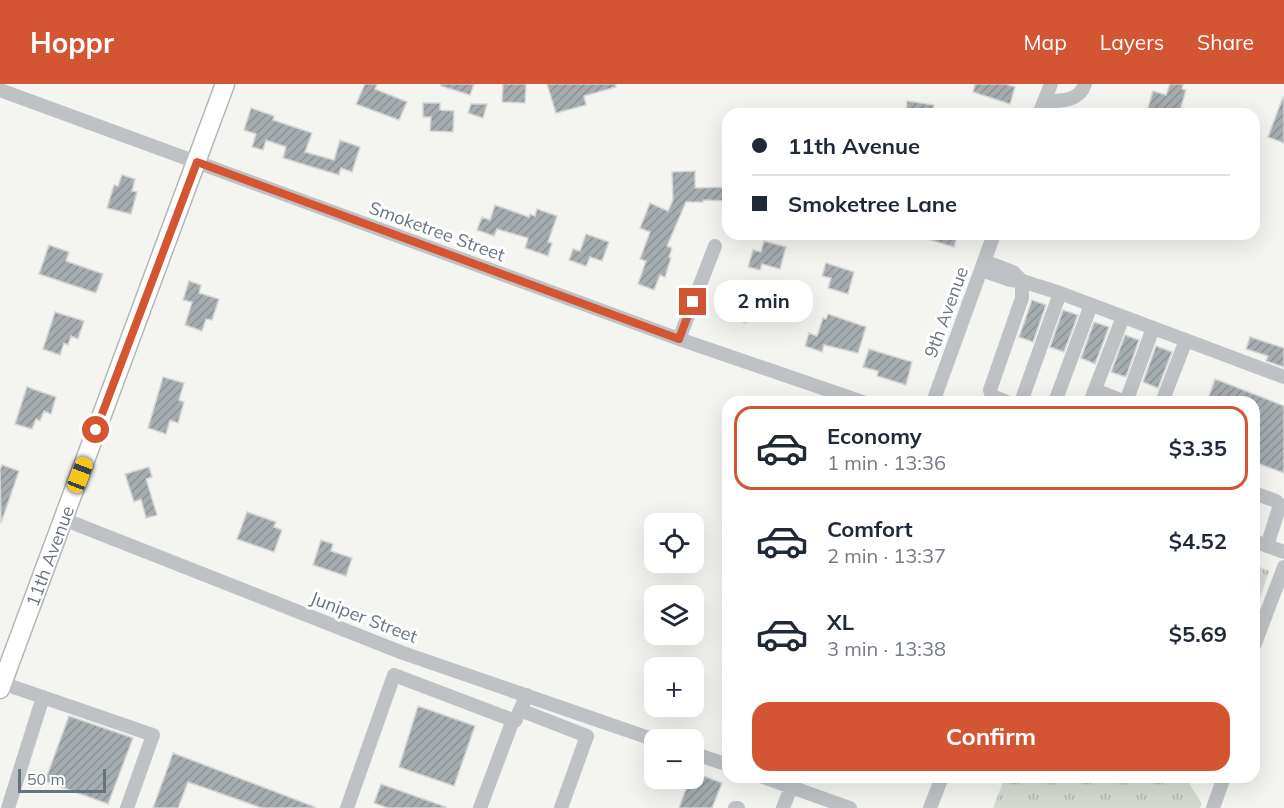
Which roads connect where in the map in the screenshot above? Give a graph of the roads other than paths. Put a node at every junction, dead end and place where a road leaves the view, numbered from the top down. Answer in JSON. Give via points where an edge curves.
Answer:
{"nodes":[{"id":1,"x":225,"y":84,"type":"edge"},
{"id":2,"x":1051,"y":84,"type":"edge"},
{"id":3,"x":1085,"y":84,"type":"edge"},
{"id":4,"x":0,"y":90,"type":"edge"},
{"id":5,"x":1042,"y":108,"type":"edge"},
{"id":6,"x":197,"y":162,"type":"junction"},
{"id":7,"x":992,"y":240,"type":"edge"},
{"id":8,"x":715,"y":246,"type":"dead end"},
{"id":9,"x":982,"y":265,"type":"junction"},
{"id":10,"x":1022,"y":281,"type":"junction"},
{"id":11,"x":1060,"y":293,"type":"junction"},
{"id":12,"x":1091,"y":305,"type":"junction"},
{"id":13,"x":1123,"y":316,"type":"junction"},
{"id":14,"x":1153,"y":328,"type":"junction"},
{"id":15,"x":679,"y":339,"type":"junction"},
{"id":16,"x":1186,"y":340,"type":"junction"},
{"id":17,"x":1284,"y":377,"type":"edge"},
{"id":18,"x":845,"y":396,"type":"edge"},
{"id":19,"x":935,"y":396,"type":"edge"},
{"id":20,"x":992,"y":396,"type":"edge"},
{"id":21,"x":1023,"y":396,"type":"edge"},
{"id":22,"x":1057,"y":396,"type":"edge"},
{"id":23,"x":1092,"y":396,"type":"edge"},
{"id":24,"x":1127,"y":396,"type":"edge"},
{"id":25,"x":1164,"y":396,"type":"edge"},
{"id":26,"x":1260,"y":495,"type":"edge"},
{"id":27,"x":63,"y":519,"type":"junction"},
{"id":28,"x":1261,"y":543,"type":"edge"},
{"id":29,"x":1284,"y":552,"type":"edge"},
{"id":30,"x":1284,"y":567,"type":"edge"},
{"id":31,"x":1260,"y":630,"type":"edge"},
{"id":32,"x":7,"y":650,"type":"edge"},
{"id":33,"x":403,"y":652,"type":"junction"},
{"id":34,"x":394,"y":675,"type":"junction"},
{"id":35,"x":1,"y":686,"type":"edge"},
{"id":36,"x":527,"y":695,"type":"junction"},
{"id":37,"x":43,"y":697,"type":"junction"},
{"id":38,"x":517,"y":715,"type":"junction"},
{"id":39,"x":644,"y":736,"type":"edge"},
{"id":40,"x":704,"y":757,"type":"edge"},
{"id":41,"x":722,"y":763,"type":"edge"},
{"id":42,"x":793,"y":783,"type":"edge"},
{"id":43,"x":795,"y":783,"type":"edge"},
{"id":44,"x":940,"y":783,"type":"edge"},
{"id":45,"x":1222,"y":783,"type":"edge"},
{"id":46,"x":8,"y":808,"type":"edge"},
{"id":47,"x":127,"y":808,"type":"edge"},
{"id":48,"x":346,"y":808,"type":"edge"},
{"id":49,"x":480,"y":808,"type":"edge"},
{"id":50,"x":561,"y":808,"type":"edge"},
{"id":51,"x":783,"y":808,"type":"edge"},
{"id":52,"x":850,"y":808,"type":"edge"},
{"id":53,"x":930,"y":808,"type":"edge"},
{"id":54,"x":1213,"y":808,"type":"edge"}],
"edges":[{"from":1,"to":6,"type":"main road","name":"11th Avenue"},
{"from":2,"to":5,"type":"street"},
{"from":3,"to":5,"type":"street","via":[[1073,98]]},
{"from":4,"to":6,"type":"street","name":"Smoketree Street"},
{"from":6,"to":15,"type":"street","name":"Smoketree Street"},
{"from":6,"to":27,"type":"main road","name":"11th Avenue"},
{"from":7,"to":9,"type":"street","name":"9th Avenue"},
{"from":8,"to":15,"type":"street"},
{"from":9,"to":10,"type":"street","via":[[1010,280]]},
{"from":9,"to":19,"type":"street","name":"9th Avenue"},
{"from":10,"to":11,"type":"street"},
{"from":10,"to":20,"type":"street","via":[[1023,298],[990,390]]},
{"from":11,"to":12,"type":"street"},
{"from":11,"to":21,"type":"street"},
{"from":12,"to":13,"type":"street"},
{"from":12,"to":22,"type":"street"},
{"from":13,"to":14,"type":"street"},
{"from":13,"to":23,"type":"street"},
{"from":14,"to":16,"type":"street"},
{"from":14,"to":24,"type":"street"},
{"from":15,"to":18,"type":"street","name":"Smoketree Street"},
{"from":16,"to":17,"type":"street"},
{"from":16,"to":25,"type":"street"},
{"from":26,"to":28,"type":"street","via":[[1280,505]]},
{"from":27,"to":32,"type":"main road","name":"11th Avenue"},
{"from":27,"to":33,"type":"street","name":"Juniper Street"},
{"from":28,"to":29,"type":"street"},
{"from":30,"to":31,"type":"street"},
{"from":32,"to":35,"type":"main road","name":"11th Avenue"},
{"from":33,"to":34,"type":"street"},
{"from":33,"to":36,"type":"street","name":"Juniper Street"},
{"from":34,"to":38,"type":"street"},
{"from":34,"to":48,"type":"street"},
{"from":35,"to":37,"type":"street"},
{"from":36,"to":38,"type":"street"},
{"from":36,"to":39,"type":"street","name":"Juniper Street"},
{"from":37,"to":46,"type":"street"},
{"from":37,"to":47,"type":"street","via":[[153,735]]},
{"from":38,"to":49,"type":"street"},
{"from":38,"to":50,"type":"street","via":[[587,736]]},
{"from":40,"to":41,"type":"street"},
{"from":42,"to":51,"type":"street"},
{"from":43,"to":52,"type":"street"},
{"from":44,"to":53,"type":"street"},
{"from":45,"to":54,"type":"street"}]}
